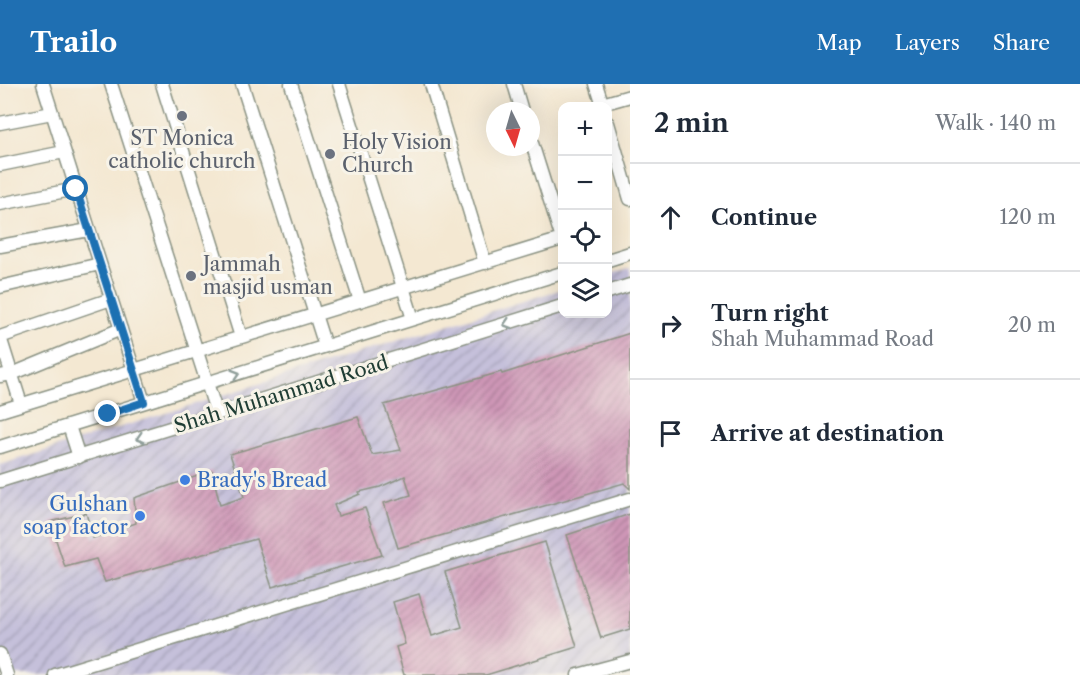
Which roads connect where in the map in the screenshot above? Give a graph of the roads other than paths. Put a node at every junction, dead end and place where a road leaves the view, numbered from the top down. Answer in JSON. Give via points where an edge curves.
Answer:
{"nodes":[{"id":1,"x":43,"y":84,"type":"edge"},
{"id":2,"x":111,"y":84,"type":"edge"},
{"id":3,"x":162,"y":84,"type":"edge"},
{"id":4,"x":242,"y":84,"type":"edge"},
{"id":5,"x":291,"y":84,"type":"edge"},
{"id":6,"x":339,"y":84,"type":"edge"},
{"id":7,"x":431,"y":84,"type":"edge"},
{"id":8,"x":514,"y":84,"type":"edge"},
{"id":9,"x":596,"y":84,"type":"edge"},
{"id":10,"x":630,"y":96,"type":"edge"},
{"id":11,"x":519,"y":102,"type":"edge"},
{"id":12,"x":601,"y":102,"type":"edge"},
{"id":13,"x":611,"y":102,"type":"edge"},
{"id":14,"x":52,"y":113,"type":"junction"},
{"id":15,"x":0,"y":123,"type":"edge"},
{"id":16,"x":612,"y":137,"type":"edge"},
{"id":17,"x":64,"y":152,"type":"junction"},
{"id":18,"x":536,"y":156,"type":"edge"},
{"id":19,"x":0,"y":165,"type":"edge"},
{"id":20,"x":76,"y":189,"type":"junction"},
{"id":21,"x":630,"y":199,"type":"edge"},
{"id":22,"x":0,"y":204,"type":"edge"},
{"id":23,"x":89,"y":230,"type":"junction"},
{"id":24,"x":0,"y":246,"type":"edge"},
{"id":25,"x":630,"y":253,"type":"edge"},
{"id":26,"x":612,"y":259,"type":"edge"},
{"id":27,"x":485,"y":262,"type":"junction"},
{"id":28,"x":100,"y":264,"type":"junction"},
{"id":29,"x":558,"y":274,"type":"edge"},
{"id":30,"x":630,"y":285,"type":"edge"},
{"id":31,"x":0,"y":287,"type":"edge"},
{"id":32,"x":404,"y":287,"type":"junction"},
{"id":33,"x":612,"y":291,"type":"edge"},
{"id":34,"x":111,"y":299,"type":"junction"},
{"id":35,"x":360,"y":301,"type":"junction"},
{"id":36,"x":558,"y":307,"type":"edge"},
{"id":37,"x":315,"y":315,"type":"junction"},
{"id":38,"x":413,"y":319,"type":"junction"},
{"id":39,"x":121,"y":329,"type":"junction"},
{"id":40,"x":0,"y":337,"type":"edge"},
{"id":41,"x":241,"y":337,"type":"junction"},
{"id":42,"x":325,"y":346,"type":"junction"},
{"id":43,"x":195,"y":351,"type":"junction"},
{"id":44,"x":134,"y":370,"type":"junction"},
{"id":45,"x":6,"y":375,"type":"edge"},
{"id":46,"x":206,"y":383,"type":"junction"},
{"id":47,"x":144,"y":402,"type":"junction"},
{"id":48,"x":21,"y":404,"type":"junction"},
{"id":49,"x":0,"y":411,"type":"edge"},
{"id":50,"x":217,"y":414,"type":"junction"},
{"id":51,"x":69,"y":426,"type":"junction"},
{"id":52,"x":0,"y":447,"type":"edge"},
{"id":53,"x":79,"y":457,"type":"junction"},
{"id":54,"x":0,"y":481,"type":"edge"},
{"id":55,"x":630,"y":499,"type":"edge"},
{"id":56,"x":0,"y":654,"type":"edge"},
{"id":57,"x":630,"y":661,"type":"edge"},
{"id":58,"x":7,"y":675,"type":"edge"},
{"id":59,"x":55,"y":675,"type":"edge"},
{"id":60,"x":578,"y":675,"type":"edge"}],
"edges":[{"from":1,"to":14,"type":"street"},
{"from":2,"to":43,"type":"street"},
{"from":3,"to":41,"type":"street"},
{"from":4,"to":37,"type":"street"},
{"from":5,"to":35,"type":"street"},
{"from":6,"to":32,"type":"street"},
{"from":7,"to":27,"type":"street"},
{"from":8,"to":11,"type":"street"},
{"from":9,"to":12,"type":"street"},
{"from":10,"to":13,"type":"street"},
{"from":14,"to":15,"type":"street"},
{"from":14,"to":17,"type":"street"},
{"from":16,"to":21,"type":"street"},
{"from":17,"to":19,"type":"street"},
{"from":17,"to":20,"type":"street"},
{"from":18,"to":27,"type":"street","via":[[562,239]]},
{"from":20,"to":22,"type":"street"},
{"from":20,"to":23,"type":"street"},
{"from":23,"to":24,"type":"street"},
{"from":23,"to":28,"type":"street"},
{"from":25,"to":26,"type":"street"},
{"from":27,"to":32,"type":"street"},
{"from":28,"to":31,"type":"street"},
{"from":28,"to":34,"type":"street"},
{"from":29,"to":38,"type":"street","name":"Shah Muhammad Road"},
{"from":30,"to":33,"type":"street"},
{"from":32,"to":35,"type":"street"},
{"from":32,"to":38,"type":"street"},
{"from":34,"to":39,"type":"street"},
{"from":34,"to":40,"type":"street"},
{"from":35,"to":37,"type":"street"},
{"from":36,"to":50,"type":"street","name":"Shah Muhammad Road","one_way":true},
{"from":37,"to":41,"type":"street"},
{"from":37,"to":42,"type":"street"},
{"from":38,"to":42,"type":"street","name":"Shah Muhammad Road"},
{"from":39,"to":44,"type":"street"},
{"from":39,"to":45,"type":"street"},
{"from":40,"to":45,"type":"street"},
{"from":41,"to":43,"type":"street"},
{"from":46,"to":42,"type":"street","name":"Shah Muhammad Road","one_way":true},
{"from":43,"to":44,"type":"street"},
{"from":43,"to":46,"type":"street"},
{"from":44,"to":47,"type":"street"},
{"from":44,"to":48,"type":"street"},
{"from":45,"to":48,"type":"street"},
{"from":46,"to":47,"type":"street","name":"Shah Muhammad Road"},
{"from":46,"to":50,"type":"street"},
{"from":47,"to":51,"type":"street","name":"Shah Muhammad Road"},
{"from":48,"to":49,"type":"street"},
{"from":50,"to":53,"type":"street","name":"Shah Muhammad Road","one_way":true},
{"from":51,"to":52,"type":"street","name":"Shah Muhammad Road"},
{"from":51,"to":53,"type":"street"},
{"from":53,"to":54,"type":"street","name":"Shah Muhammad Road"},
{"from":55,"to":59,"type":"street"},
{"from":56,"to":58,"type":"street"},
{"from":57,"to":60,"type":"street"}]}
